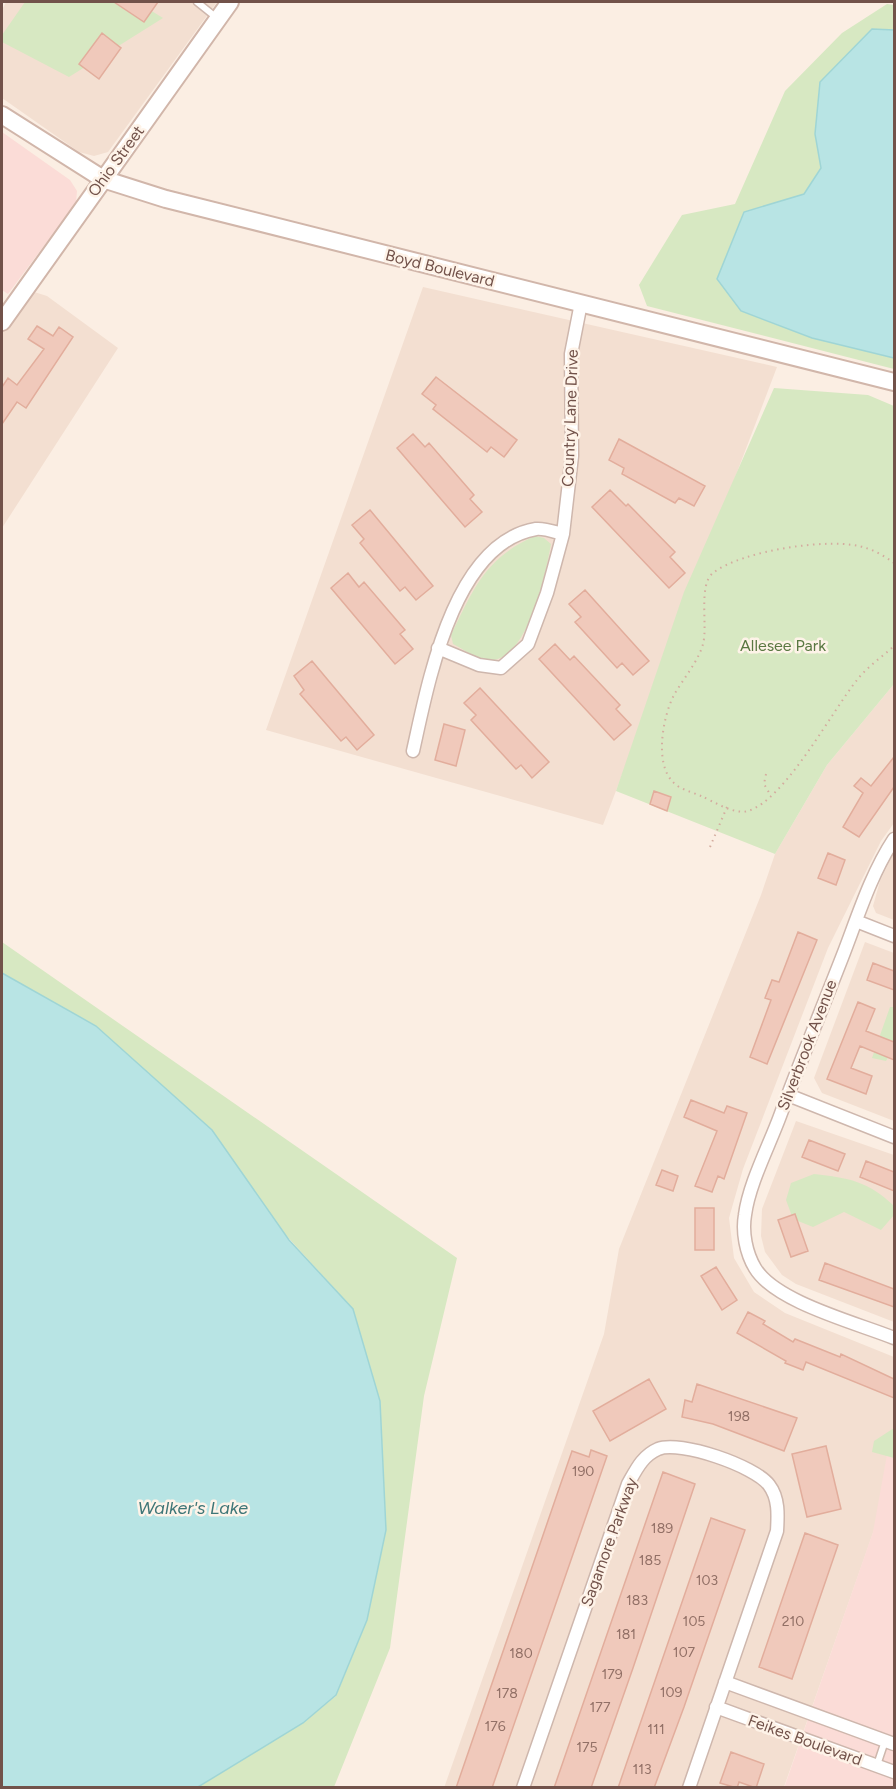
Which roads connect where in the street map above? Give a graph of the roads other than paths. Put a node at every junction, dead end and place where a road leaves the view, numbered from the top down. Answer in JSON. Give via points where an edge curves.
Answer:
{"nodes":[{"id":1,"x":197,"y":2,"type":"edge"},
{"id":2,"x":230,"y":2,"type":"edge"},
{"id":3,"x":218,"y":18,"type":"junction"},
{"id":4,"x":2,"y":115,"type":"edge"},
{"id":5,"x":103,"y":179,"type":"junction"},
{"id":6,"x":581,"y":303,"type":"junction"},
{"id":7,"x":2,"y":322,"type":"edge"},
{"id":8,"x":894,"y":382,"type":"edge"},
{"id":9,"x":563,"y":534,"type":"junction"},
{"id":10,"x":438,"y":648,"type":"junction"},
{"id":11,"x":413,"y":751,"type":"dead end"},
{"id":12,"x":894,"y":839,"type":"edge"},
{"id":13,"x":856,"y":921,"type":"junction"},
{"id":14,"x":894,"y":936,"type":"edge"},
{"id":15,"x":788,"y":1095,"type":"junction"},
{"id":16,"x":894,"y":1137,"type":"edge"},
{"id":17,"x":894,"y":1338,"type":"edge"},
{"id":18,"x":725,"y":1682,"type":"junction"},
{"id":19,"x":716,"y":1707,"type":"junction"},
{"id":20,"x":890,"y":1743,"type":"edge"},
{"id":21,"x":877,"y":1765,"type":"junction"},
{"id":22,"x":894,"y":1772,"type":"edge"},
{"id":23,"x":523,"y":1788,"type":"edge"},
{"id":24,"x":689,"y":1788,"type":"edge"}],
"edges":[{"from":1,"to":3,"type":"lane"},
{"from":2,"to":3,"type":"street","name":"Ohio Street"},
{"from":3,"to":5,"type":"street","name":"Ohio Street"},
{"from":4,"to":5,"type":"street","name":"Boyd Boulevard"},
{"from":5,"to":6,"type":"street","name":"Boyd Boulevard","via":[[166,199]]},
{"from":5,"to":7,"type":"street","name":"Ohio Street"},
{"from":6,"to":8,"type":"street","name":"Boyd Boulevard"},
{"from":6,"to":9,"type":"street","name":"Country Lane Drive","via":[[571,354],[572,456]]},
{"from":9,"to":10,"type":"street","via":[[539,529],[499,546],[470,581],[448,620]]},
{"from":9,"to":10,"type":"street","name":"Country Lane Drive","via":[[528,644],[501,668],[479,665]]},
{"from":10,"to":11,"type":"street"},
{"from":12,"to":13,"type":"street","name":"Silverbrook Avenue"},
{"from":13,"to":14,"type":"street"},
{"from":13,"to":15,"type":"street","name":"Silverbrook Avenue"},
{"from":15,"to":16,"type":"street"},
{"from":15,"to":17,"type":"street","name":"Silverbrook Avenue","via":[[744,1215],[749,1257],[769,1286],[786,1296]]},
{"from":18,"to":19,"type":"street","name":"Sagamore Parkway"},
{"from":18,"to":20,"type":"street","name":"Feikes Boulevard"},
{"from":18,"to":23,"type":"street","name":"Sagamore Parkway","via":[[777,1530],[776,1499],[769,1485],[751,1471],[680,1446],[659,1448],[639,1463],[628,1484]]},
{"from":19,"to":21,"type":"street","name":"Feikes Boulevard"},
{"from":19,"to":24,"type":"street","name":"Sagamore Parkway"},
{"from":20,"to":21,"type":"lane"},
{"from":21,"to":22,"type":"street","name":"Feikes Boulevard"}]}
